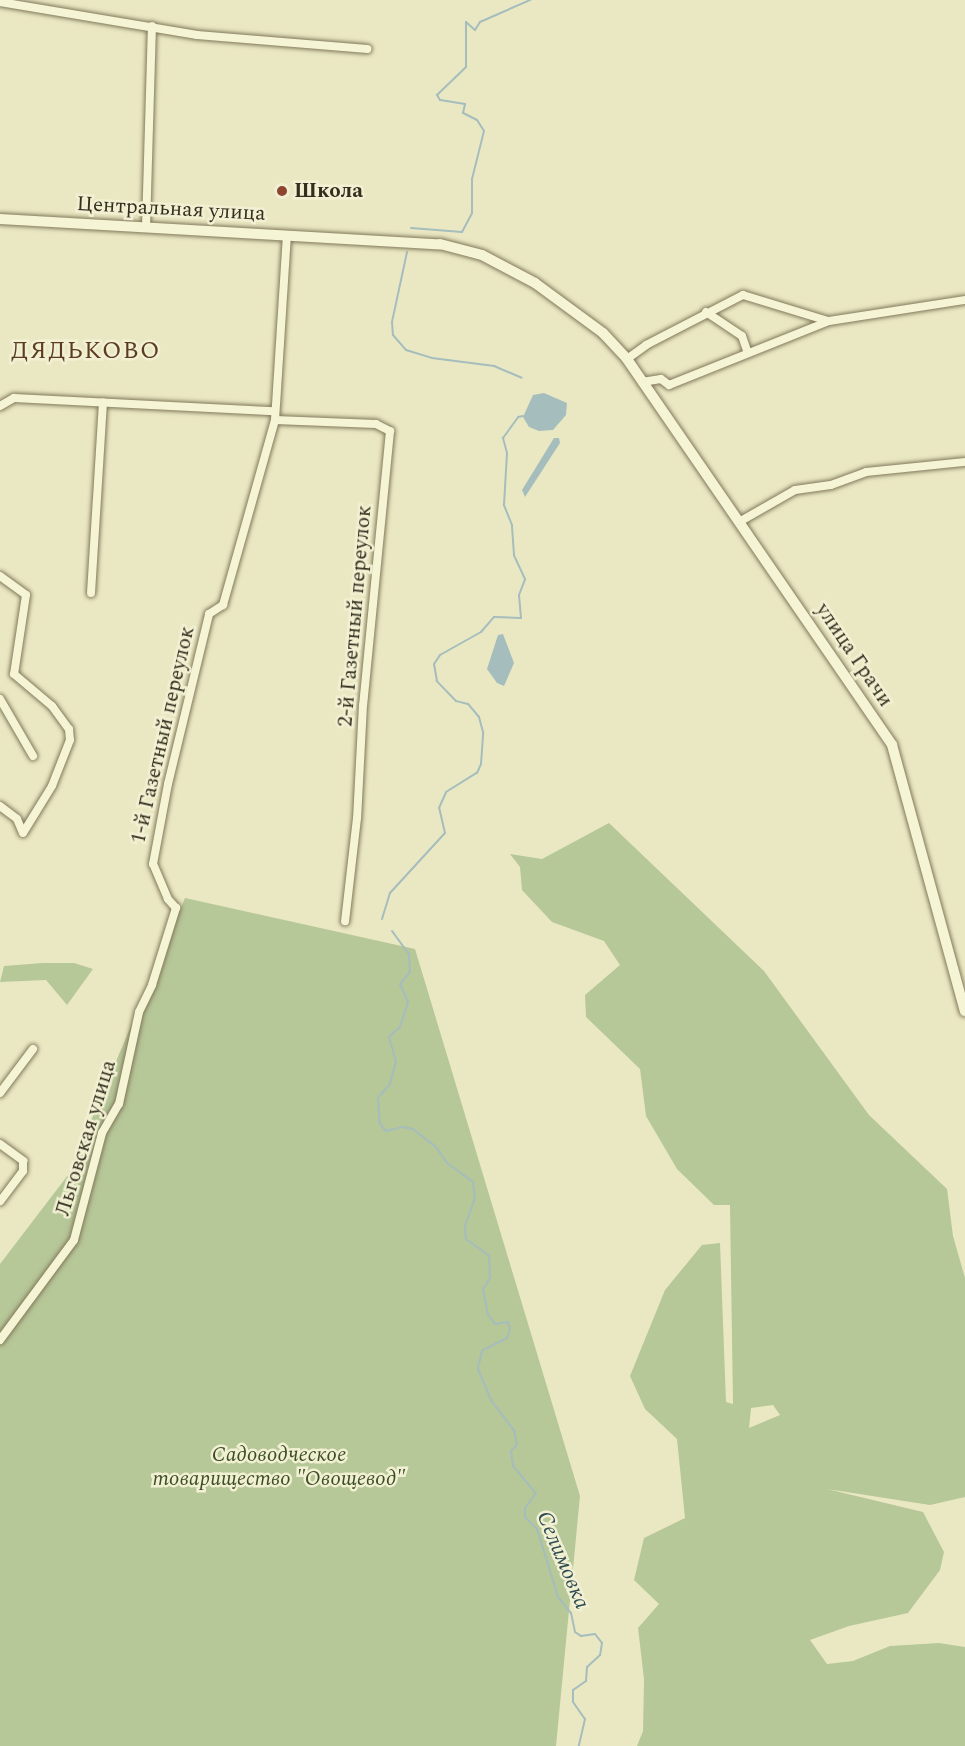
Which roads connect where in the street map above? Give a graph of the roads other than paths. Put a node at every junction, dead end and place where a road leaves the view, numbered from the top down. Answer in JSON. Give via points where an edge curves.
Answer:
{"nodes":[{"id":1,"x":0,"y":2,"type":"edge"},
{"id":2,"x":152,"y":26,"type":"junction"},
{"id":3,"x":367,"y":49,"type":"dead end"},
{"id":4,"x":0,"y":219,"type":"edge"},
{"id":5,"x":146,"y":227,"type":"junction"},
{"id":6,"x":287,"y":235,"type":"junction"},
{"id":7,"x":965,"y":300,"type":"edge"},
{"id":8,"x":706,"y":312,"type":"junction"},
{"id":9,"x":829,"y":321,"type":"junction"},
{"id":10,"x":748,"y":353,"type":"junction"},
{"id":11,"x":627,"y":359,"type":"junction"},
{"id":12,"x":642,"y":382,"type":"junction"},
{"id":13,"x":103,"y":402,"type":"junction"},
{"id":14,"x":0,"y":406,"type":"edge"},
{"id":15,"x":275,"y":415,"type":"junction"},
{"id":16,"x":965,"y":462,"type":"edge"},
{"id":17,"x":740,"y":522,"type":"junction"},
{"id":18,"x":0,"y":576,"type":"edge"},
{"id":19,"x":91,"y":593,"type":"dead end"},
{"id":20,"x":0,"y":699,"type":"edge"},
{"id":21,"x":33,"y":756,"type":"dead end"},
{"id":22,"x":0,"y":806,"type":"edge"},
{"id":23,"x":153,"y":864,"type":"joint"},
{"id":24,"x":345,"y":921,"type":"dead end"},
{"id":25,"x":965,"y":1011,"type":"edge"},
{"id":26,"x":33,"y":1049,"type":"dead end"},
{"id":27,"x":0,"y":1093,"type":"edge"},
{"id":28,"x":0,"y":1144,"type":"edge"},
{"id":29,"x":0,"y":1201,"type":"edge"},
{"id":30,"x":0,"y":1340,"type":"edge"}],
"edges":[{"from":1,"to":2,"type":"street"},
{"from":2,"to":3,"type":"street","via":[[235,40],[277,39]]},
{"from":2,"to":5,"type":"street"},
{"from":4,"to":5,"type":"street","name":"Центральная улица"},
{"from":5,"to":6,"type":"street","name":"Центральная улица"},
{"from":6,"to":11,"type":"street","name":"Центральная улица","via":[[440,244],[482,255],[535,283],[603,333]]},
{"from":6,"to":15,"type":"street","name":"1-й Газетный переулок"},
{"from":7,"to":9,"type":"street"},
{"from":8,"to":9,"type":"street","via":[[743,295]]},
{"from":8,"to":10,"type":"street","via":[[742,336]]},
{"from":8,"to":11,"type":"street"},
{"from":9,"to":10,"type":"street"},
{"from":10,"to":12,"type":"street","via":[[669,386],[661,379]]},
{"from":11,"to":12,"type":"street","name":"улица Грачи"},
{"from":12,"to":17,"type":"street","name":"улица Грачи"},
{"from":13,"to":14,"type":"street","via":[[14,398]]},
{"from":13,"to":15,"type":"street"},
{"from":13,"to":19,"type":"street"},
{"from":15,"to":23,"type":"street","name":"1-й Газетный переулок","via":[[224,605],[209,614]]},
{"from":15,"to":24,"type":"street","name":"2-й Газетный переулок","via":[[376,424],[390,431],[363,705],[362,774]]},
{"from":16,"to":17,"type":"street","via":[[866,472],[831,484],[795,490]]},
{"from":17,"to":25,"type":"street","name":"улица Грачи","via":[[892,745]]},
{"from":18,"to":22,"type":"street","via":[[26,595],[14,674],[52,706],[69,729],[70,740],[52,786],[23,833],[17,819]]},
{"from":20,"to":21,"type":"street"},
{"from":23,"to":30,"type":"street","name":"Льговская улица","via":[[176,908],[139,1012],[119,1104],[102,1133],[74,1240]]},
{"from":26,"to":27,"type":"street"},
{"from":28,"to":29,"type":"street","via":[[23,1161],[19,1179]]}]}
